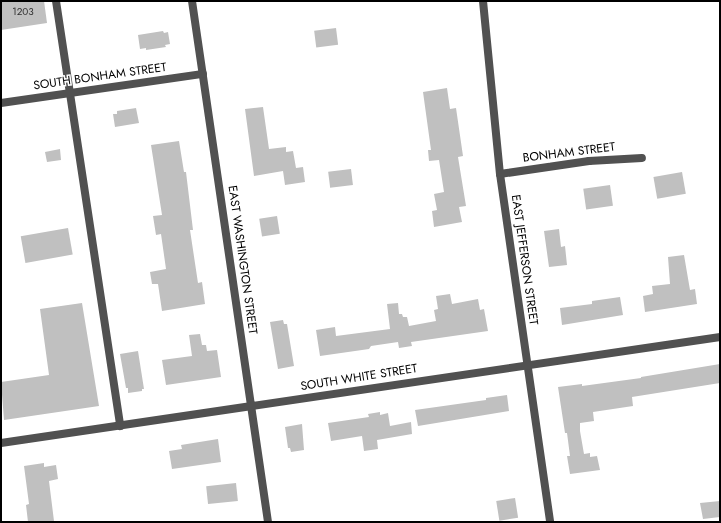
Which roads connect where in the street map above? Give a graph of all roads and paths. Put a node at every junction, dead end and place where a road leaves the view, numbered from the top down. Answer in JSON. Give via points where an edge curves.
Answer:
{"nodes":[{"id":1,"x":56,"y":1,"type":"edge"},
{"id":2,"x":192,"y":1,"type":"edge"},
{"id":3,"x":483,"y":1,"type":"edge"},
{"id":4,"x":203,"y":74,"type":"junction"},
{"id":5,"x":70,"y":93,"type":"junction"},
{"id":6,"x":1,"y":103,"type":"edge"},
{"id":7,"x":642,"y":158,"type":"dead end"},
{"id":8,"x":500,"y":174,"type":"junction"},
{"id":9,"x":720,"y":338,"type":"edge"},
{"id":10,"x":528,"y":365,"type":"junction"},
{"id":11,"x":250,"y":406,"type":"junction"},
{"id":12,"x":120,"y":426,"type":"junction"},
{"id":13,"x":1,"y":443,"type":"edge"},
{"id":14,"x":268,"y":522,"type":"edge"},
{"id":15,"x":550,"y":522,"type":"edge"}],
"edges":[{"from":1,"to":5,"type":"street"},
{"from":2,"to":4,"type":"street","name":"EAST WASHINGTON STREET"},
{"from":3,"to":8,"type":"street","name":"EAST JEFFERSON STREET"},
{"from":4,"to":5,"type":"street","name":"SOUTH BONHAM STREET"},
{"from":4,"to":11,"type":"street","name":"EAST WASHINGTON STREET"},
{"from":5,"to":6,"type":"street","name":"SOUTH BONHAM STREET"},
{"from":5,"to":12,"type":"street"},
{"from":7,"to":8,"type":"street","name":"BONHAM STREET","via":[[589,161]]},
{"from":8,"to":10,"type":"street","name":"EAST JEFFERSON STREET"},
{"from":9,"to":10,"type":"street","name":"SOUTH WHITE STREET"},
{"from":10,"to":11,"type":"street","name":"SOUTH WHITE STREET"},
{"from":10,"to":15,"type":"street","name":"EAST JEFFERSON STREET"},
{"from":11,"to":12,"type":"street","name":"SOUTH WHITE STREET"},
{"from":11,"to":14,"type":"street","name":"EAST WASHINGTON STREET"},
{"from":12,"to":13,"type":"street","name":"SOUTH WHITE STREET"}]}
